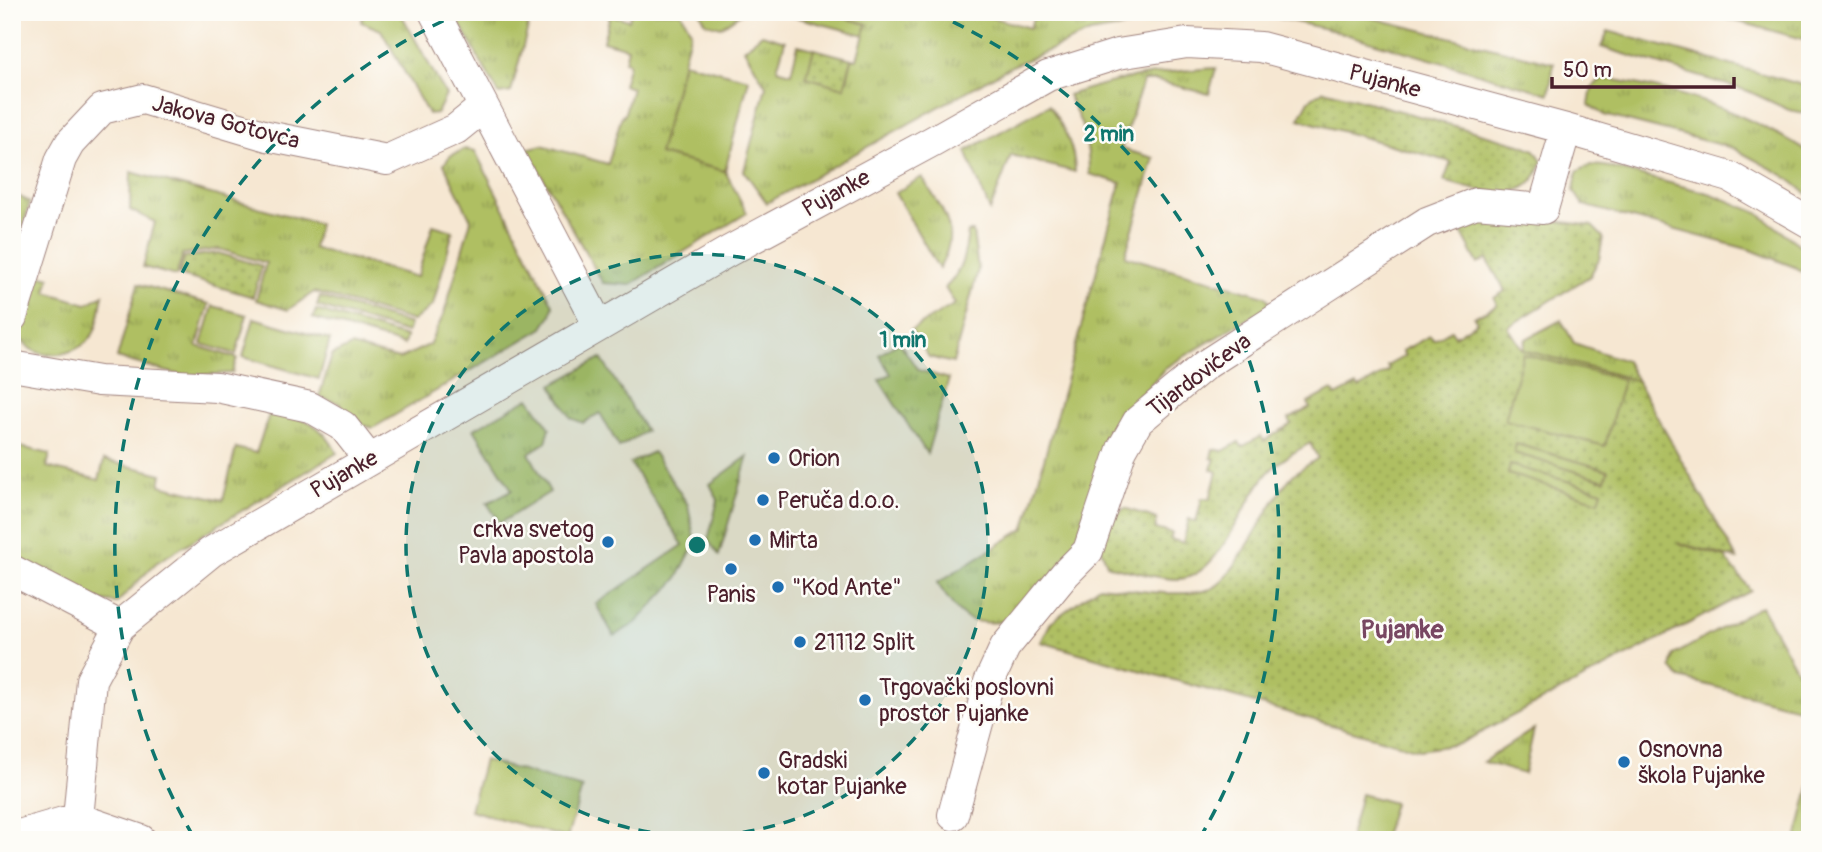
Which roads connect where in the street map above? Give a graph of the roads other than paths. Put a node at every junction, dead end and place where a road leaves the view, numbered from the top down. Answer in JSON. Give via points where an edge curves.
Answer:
{"nodes":[{"id":1,"x":434,"y":12,"type":"edge"},
{"id":2,"x":482,"y":108,"type":"junction"},
{"id":3,"x":1566,"y":129,"type":"junction"},
{"id":4,"x":1810,"y":223,"type":"edge"},
{"id":5,"x":12,"y":317,"type":"edge"},
{"id":6,"x":599,"y":326,"type":"junction"},
{"id":7,"x":12,"y":366,"type":"edge"},
{"id":8,"x":369,"y":459,"type":"junction"},
{"id":9,"x":12,"y":570,"type":"edge"},
{"id":10,"x":120,"y":626,"type":"junction"},
{"id":11,"x":953,"y":815,"type":"dead end"},
{"id":12,"x":76,"y":829,"type":"edge"},
{"id":13,"x":12,"y":837,"type":"edge"},
{"id":14,"x":141,"y":840,"type":"edge"}],
"edges":[{"from":1,"to":2,"type":"street"},
{"from":2,"to":5,"type":"street","name":"Jakova Gotovca","via":[[456,129],[387,160],[267,136],[143,99],[102,109],[61,159]]},
{"from":2,"to":6,"type":"street"},
{"from":3,"to":4,"type":"street","name":"Pujanke","via":[[1730,177]]},
{"from":3,"to":6,"type":"street","name":"Pujanke","via":[[1261,47],[1188,43],[1118,54],[1048,76]]},
{"from":3,"to":11,"type":"street","name":"Tijardovićeva","via":[[1543,208],[1476,203],[1426,222],[1205,365],[1138,421],[1122,449],[1088,551],[1005,647],[989,682]]},
{"from":6,"to":8,"type":"street","name":"Pujanke"},
{"from":7,"to":8,"type":"street","via":[[99,381],[217,387],[310,407],[343,426]]},
{"from":8,"to":10,"type":"street","name":"Pujanke","via":[[211,552]]},
{"from":9,"to":10,"type":"street"},
{"from":10,"to":12,"type":"street","name":"Pujanke","via":[[91,680]]},
{"from":12,"to":13,"type":"street"},
{"from":12,"to":14,"type":"street"}]}
